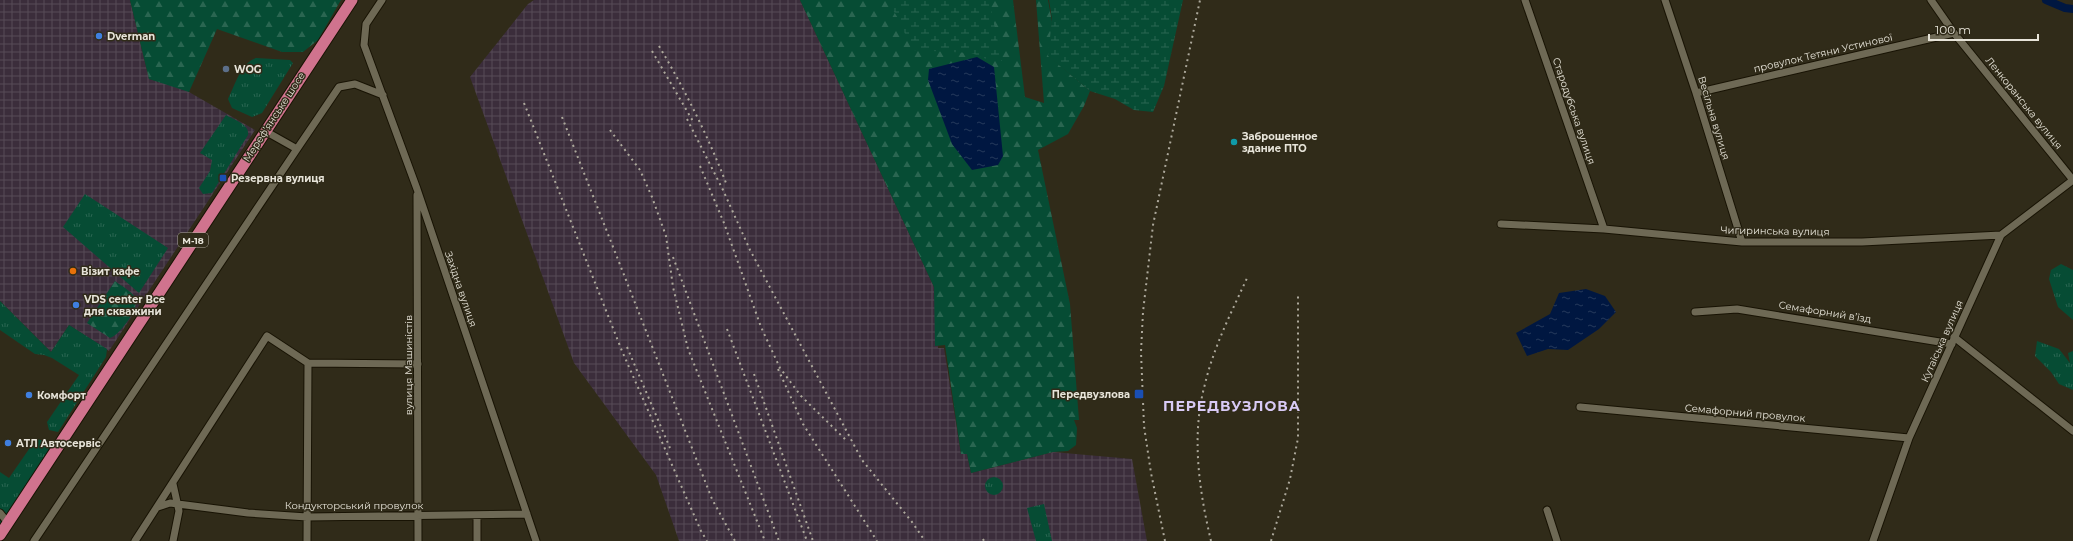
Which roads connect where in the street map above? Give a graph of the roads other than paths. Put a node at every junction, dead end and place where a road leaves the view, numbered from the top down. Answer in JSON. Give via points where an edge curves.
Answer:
{"nodes":[{"id":1,"x":352,"y":0,"type":"edge"},
{"id":2,"x":382,"y":0,"type":"edge"},
{"id":3,"x":1526,"y":0,"type":"edge"},
{"id":4,"x":1665,"y":0,"type":"edge"},
{"id":5,"x":1931,"y":0,"type":"edge"},
{"id":6,"x":1954,"y":33,"type":"junction"},
{"id":7,"x":1696,"y":93,"type":"junction"},
{"id":8,"x":384,"y":95,"type":"junction"},
{"id":9,"x":265,"y":131,"type":"junction"},
{"id":10,"x":297,"y":149,"type":"junction"},
{"id":11,"x":2073,"y":180,"type":"edge"},
{"id":12,"x":417,"y":189,"type":"junction"},
{"id":13,"x":1501,"y":224,"type":"dead end"},
{"id":14,"x":1604,"y":229,"type":"junction"},
{"id":15,"x":2001,"y":235,"type":"junction"},
{"id":16,"x":1742,"y":242,"type":"junction"},
{"id":17,"x":1695,"y":312,"type":"dead end"},
{"id":18,"x":1953,"y":341,"type":"junction"},
{"id":19,"x":308,"y":363,"type":"junction"},
{"id":20,"x":418,"y":364,"type":"junction"},
{"id":21,"x":1580,"y":407,"type":"dead end"},
{"id":22,"x":2073,"y":431,"type":"edge"},
{"id":23,"x":1909,"y":438,"type":"junction"},
{"id":24,"x":173,"y":484,"type":"junction"},
{"id":25,"x":177,"y":504,"type":"junction"},
{"id":26,"x":158,"y":507,"type":"junction"},
{"id":27,"x":1547,"y":510,"type":"dead end"},
{"id":28,"x":0,"y":513,"type":"edge"},
{"id":29,"x":527,"y":514,"type":"junction"},
{"id":30,"x":418,"y":515,"type":"junction"},
{"id":31,"x":477,"y":515,"type":"junction"},
{"id":32,"x":307,"y":517,"type":"junction"},
{"id":33,"x":8,"y":523,"type":"junction"},
{"id":34,"x":0,"y":535,"type":"edge"},
{"id":35,"x":34,"y":541,"type":"edge"},
{"id":36,"x":135,"y":541,"type":"edge"},
{"id":37,"x":173,"y":541,"type":"edge"},
{"id":38,"x":307,"y":541,"type":"edge"},
{"id":39,"x":418,"y":541,"type":"edge"},
{"id":40,"x":477,"y":541,"type":"edge"},
{"id":41,"x":536,"y":541,"type":"edge"},
{"id":42,"x":1557,"y":541,"type":"edge"},
{"id":43,"x":1873,"y":541,"type":"edge"}],
"edges":[{"from":1,"to":9,"type":"highway","name":"Мереф’янське шосе","number":"М-18"},
{"from":2,"to":8,"type":"street","name":"Західна вулиця","via":[[366,24],[364,45]]},
{"from":3,"to":14,"type":"street","name":"Стародубська вулиця"},
{"from":4,"to":7,"type":"street","name":"Весільна вулиця"},
{"from":5,"to":6,"type":"street","name":"Ленкоранська вулиця"},
{"from":6,"to":7,"type":"street","name":"провулок Тетяни Устинової"},
{"from":6,"to":11,"type":"street","name":"Ленкоранська вулиця"},
{"from":7,"to":16,"type":"street","name":"Весільна вулиця"},
{"from":8,"to":10,"type":"street","via":[[355,84],[339,86]]},
{"from":8,"to":12,"type":"street","name":"Західна вулиця"},
{"from":9,"to":10,"type":"street"},
{"from":9,"to":33,"type":"highway","name":"Мереф’янське шосе","number":"М-18"},
{"from":10,"to":35,"type":"street"},
{"from":11,"to":15,"type":"street","name":"Кутаїська вулиця"},
{"from":12,"to":20,"type":"street","name":"вулиця Машиністів"},
{"from":12,"to":29,"type":"street","name":"Західна вулиця"},
{"from":13,"to":14,"type":"street","name":"Чигиринська вулиця"},
{"from":14,"to":16,"type":"street","name":"Чигиринська вулиця"},
{"from":15,"to":16,"type":"street","name":"Чигиринська вулиця","via":[[1862,242]]},
{"from":15,"to":18,"type":"street","name":"Кутаїська вулиця"},
{"from":17,"to":18,"type":"street","name":"Семафорний в’їзд","via":[[1737,309]]},
{"from":18,"to":22,"type":"street"},
{"from":18,"to":23,"type":"street","name":"Кутаїська вулиця"},
{"from":19,"to":20,"type":"street"},
{"from":19,"to":24,"type":"street","via":[[267,336]]},
{"from":19,"to":32,"type":"street"},
{"from":20,"to":30,"type":"street","name":"вулиця Машиністів"},
{"from":21,"to":23,"type":"street","name":"Семафорний провулок"},
{"from":23,"to":43,"type":"street","name":"Кутаїська вулиця"},
{"from":24,"to":25,"type":"street"},
{"from":24,"to":26,"type":"street"},
{"from":25,"to":26,"type":"street","name":"Кондукторський провулок","via":[[170,503]]},
{"from":25,"to":32,"type":"street","name":"Кондукторський провулок"},
{"from":25,"to":37,"type":"street","via":[[179,511]]},
{"from":26,"to":36,"type":"street"},
{"from":27,"to":42,"type":"street"},
{"from":28,"to":33,"type":"street"},
{"from":29,"to":31,"type":"street","name":"Кондукторський провулок"},
{"from":29,"to":41,"type":"street","name":"Західна вулиця"},
{"from":30,"to":31,"type":"street","name":"Кондукторський провулок"},
{"from":30,"to":32,"type":"street","name":"Кондукторський провулок"},
{"from":30,"to":39,"type":"street","name":"вулиця Машиністів"},
{"from":31,"to":40,"type":"street"},
{"from":32,"to":38,"type":"street"},
{"from":33,"to":34,"type":"highway","name":"Мереф’янське шосе","number":"М-18"}]}
